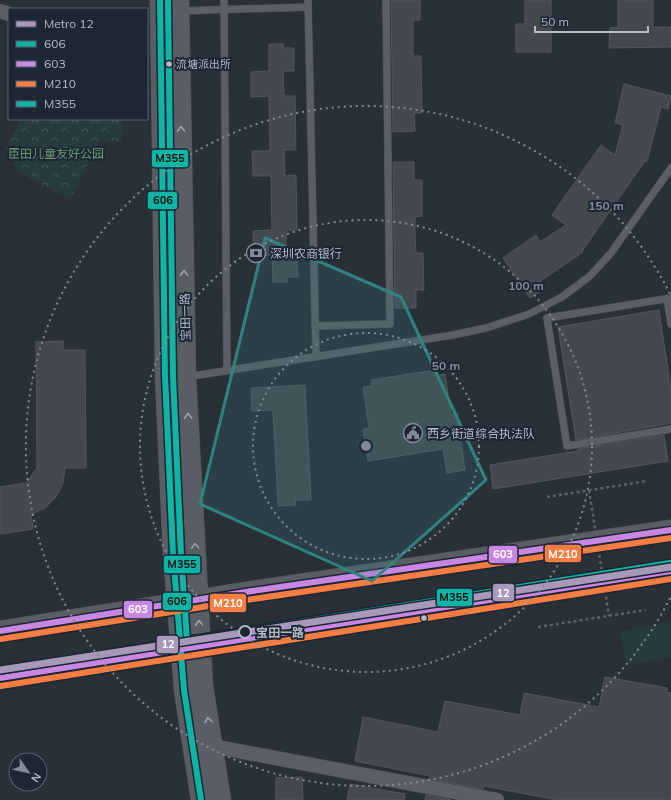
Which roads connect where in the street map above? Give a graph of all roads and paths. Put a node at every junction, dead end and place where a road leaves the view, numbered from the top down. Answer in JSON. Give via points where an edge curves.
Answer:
{"nodes":[{"id":1,"x":160,"y":0,"type":"edge"},
{"id":2,"x":224,"y":0,"type":"edge"},
{"id":3,"x":386,"y":0,"type":"edge"},
{"id":4,"x":308,"y":4,"type":"edge"},
{"id":5,"x":179,"y":5,"type":"edge"},
{"id":6,"x":224,"y":9,"type":"junction"},
{"id":7,"x":154,"y":58,"type":"edge"},
{"id":8,"x":180,"y":58,"type":"junction"},
{"id":9,"x":671,"y":168,"type":"edge"},
{"id":10,"x":669,"y":299,"type":"edge"},
{"id":11,"x":671,"y":324,"type":"edge"},
{"id":12,"x":315,"y":326,"type":"junction"},
{"id":13,"x":316,"y":357,"type":"junction"},
{"id":14,"x":227,"y":371,"type":"junction"},
{"id":15,"x":186,"y":378,"type":"junction"},
{"id":16,"x":671,"y":429,"type":"edge"},
{"id":17,"x":647,"y":481,"type":"dead end"},
{"id":18,"x":589,"y":490,"type":"junction"},
{"id":19,"x":547,"y":497,"type":"dead end"},
{"id":20,"x":671,"y":530,"type":"edge"},
{"id":21,"x":671,"y":571,"type":"edge"},
{"id":22,"x":198,"y":599,"type":"junction"},
{"id":23,"x":177,"y":602,"type":"junction"},
{"id":24,"x":646,"y":610,"type":"dead end"},
{"id":25,"x":609,"y":616,"type":"junction"},
{"id":26,"x":538,"y":627,"type":"dead end"},
{"id":27,"x":0,"y":631,"type":"edge"},
{"id":28,"x":200,"y":646,"type":"junction"},
{"id":29,"x":180,"y":649,"type":"junction"},
{"id":30,"x":0,"y":678,"type":"edge"},
{"id":31,"x":212,"y":746,"type":"junction"},
{"id":32,"x":201,"y":800,"type":"edge"},
{"id":33,"x":221,"y":800,"type":"edge"},
{"id":34,"x":497,"y":800,"type":"edge"}],
"edges":[{"from":1,"to":7,"type":"main road","name":"宝田一路"},
{"from":2,"to":6,"type":"lane"},
{"from":3,"to":12,"type":"lane","via":[[390,324]]},
{"from":4,"to":6,"type":"lane"},
{"from":4,"to":12,"type":"lane"},
{"from":5,"to":6,"type":"lane"},
{"from":5,"to":8,"type":"main road","name":"宝田一路"},
{"from":6,"to":14,"type":"lane"},
{"from":7,"to":8,"type":"street"},
{"from":7,"to":23,"type":"main road","name":"宝田一路","via":[[165,376]]},
{"from":15,"to":8,"type":"main road","name":"宝田一路","one_way":true},
{"from":9,"to":13,"type":"lane","via":[[611,253],[590,276],[562,297],[529,314],[486,328]]},
{"from":10,"to":11,"type":"lane"},
{"from":10,"to":16,"type":"lane","via":[[547,318],[567,446]]},
{"from":12,"to":13,"type":"lane"},
{"from":13,"to":14,"type":"lane"},
{"from":14,"to":15,"type":"lane"},
{"from":22,"to":15,"type":"main road","name":"宝田一路","one_way":true},
{"from":17,"to":18,"type":"path"},
{"from":18,"to":19,"type":"path"},
{"from":18,"to":25,"type":"path","bridge":true},
{"from":20,"to":22,"type":"main road"},
{"from":21,"to":28,"type":"main road"},
{"from":22,"to":23,"type":"main road"},
{"from":28,"to":22,"type":"main road","name":"宝田一路","one_way":true},
{"from":23,"to":27,"type":"main road"},
{"from":23,"to":29,"type":"main road","name":"宝田一路"},
{"from":24,"to":25,"type":"path"},
{"from":25,"to":26,"type":"path"},
{"from":28,"to":29,"type":"main road"},
{"from":31,"to":28,"type":"main road","name":"宝田一路","one_way":true},
{"from":29,"to":30,"type":"main road"},
{"from":29,"to":32,"type":"main road","name":"宝田一路"},
{"from":31,"to":33,"type":"main road","name":"宝田一路"},
{"from":31,"to":34,"type":"street"}]}
